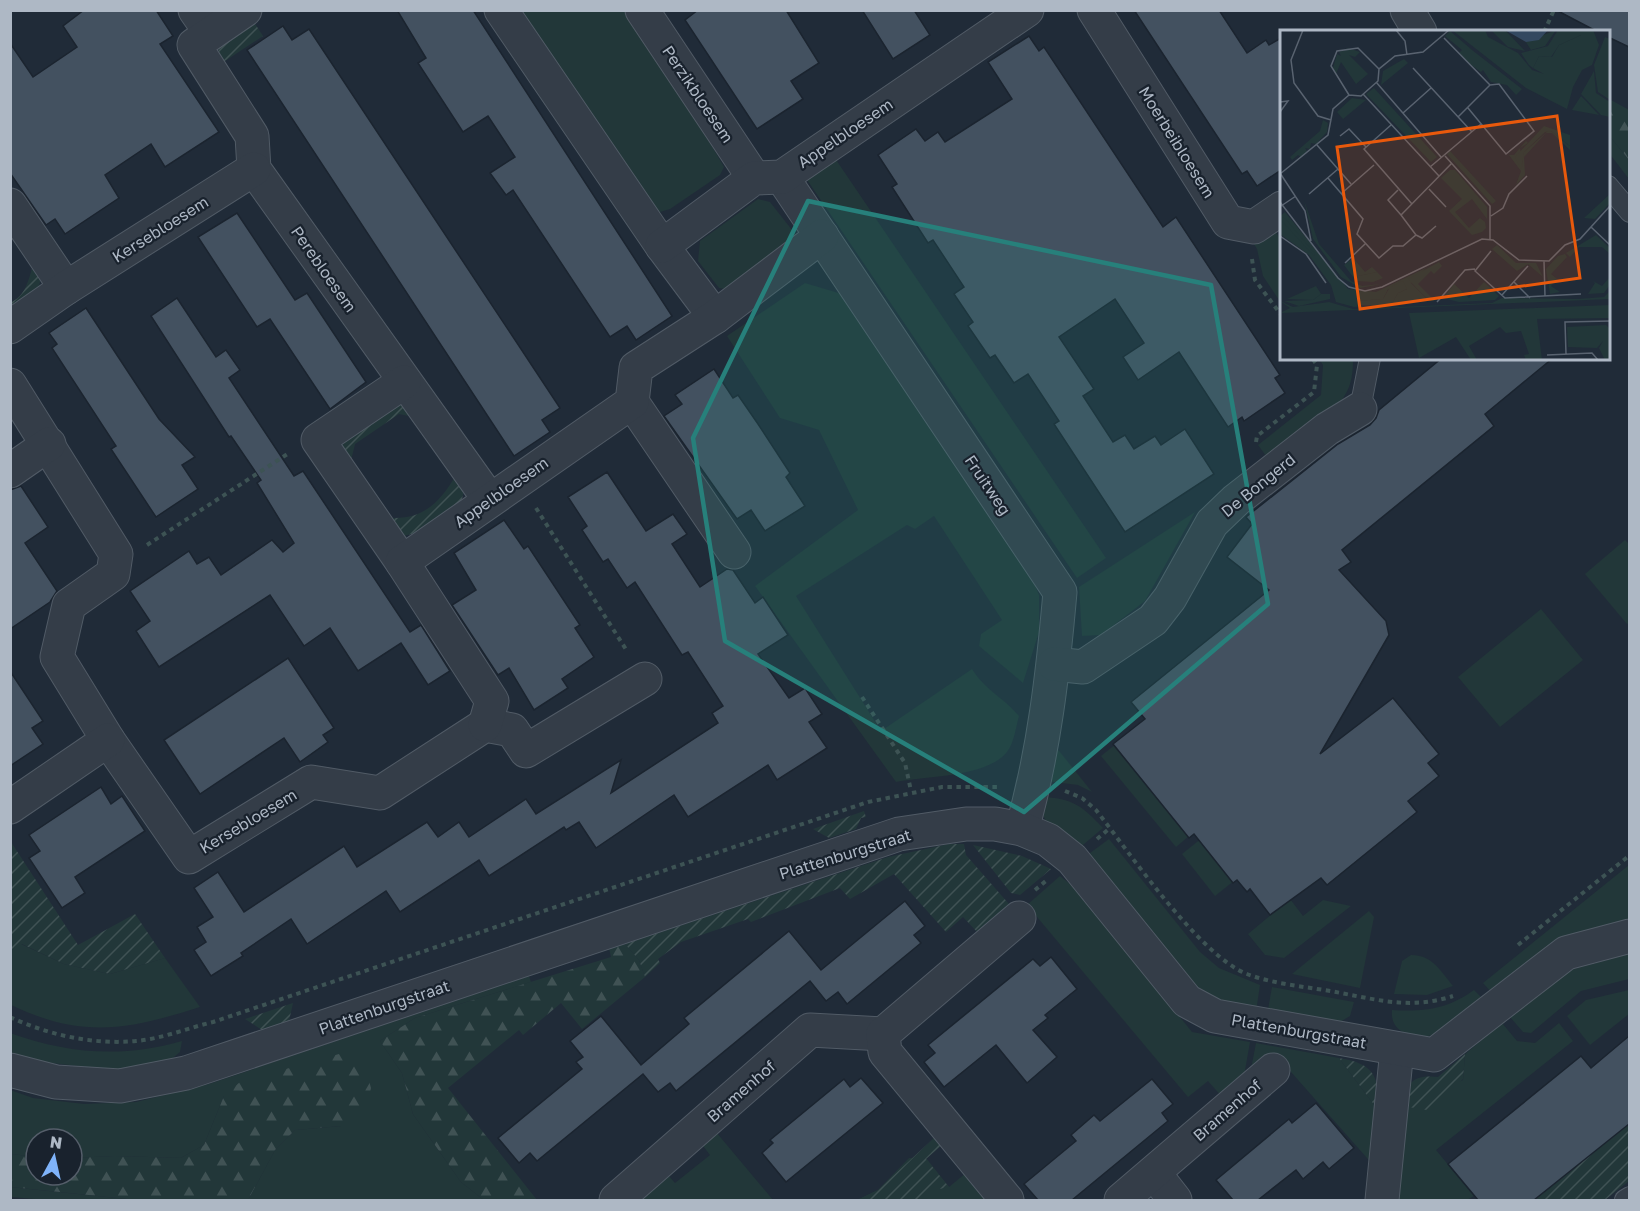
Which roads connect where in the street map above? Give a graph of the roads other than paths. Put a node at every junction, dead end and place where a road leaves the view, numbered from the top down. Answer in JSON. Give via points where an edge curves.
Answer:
{"nodes":[{"id":1,"x":245,"y":10,"type":"edge"},
{"id":2,"x":501,"y":10,"type":"edge"},
{"id":3,"x":642,"y":10,"type":"edge"},
{"id":4,"x":1094,"y":10,"type":"edge"},
{"id":5,"x":1407,"y":10,"type":"edge"},
{"id":6,"x":1005,"y":16,"type":"edge"},
{"id":7,"x":203,"y":22,"type":"edge"},
{"id":8,"x":1419,"y":30,"type":"edge"},
{"id":9,"x":254,"y":169,"type":"junction"},
{"id":10,"x":768,"y":177,"type":"junction"},
{"id":11,"x":1610,"y":188,"type":"edge"},
{"id":12,"x":10,"y":205,"type":"edge"},
{"id":13,"x":1280,"y":209,"type":"edge"},
{"id":14,"x":1629,"y":212,"type":"edge"},
{"id":15,"x":822,"y":236,"type":"junction"},
{"id":16,"x":662,"y":246,"type":"junction"},
{"id":17,"x":66,"y":288,"type":"junction"},
{"id":18,"x":715,"y":317,"type":"junction"},
{"id":19,"x":10,"y":327,"type":"edge"},
{"id":20,"x":1370,"y":360,"type":"edge"},
{"id":21,"x":404,"y":382,"type":"junction"},
{"id":22,"x":10,"y":385,"type":"edge"},
{"id":23,"x":632,"y":402,"type":"junction"},
{"id":24,"x":1360,"y":409,"type":"joint"},
{"id":25,"x":49,"y":444,"type":"junction"},
{"id":26,"x":10,"y":471,"type":"edge"},
{"id":27,"x":489,"y":499,"type":"junction"},
{"id":28,"x":734,"y":552,"type":"dead end"},
{"id":29,"x":402,"y":562,"type":"junction"},
{"id":30,"x":1054,"y":664,"type":"junction"},
{"id":31,"x":645,"y":680,"type":"road end"},
{"id":32,"x":485,"y":725,"type":"junction"},
{"id":33,"x":108,"y":740,"type":"junction"},
{"id":34,"x":10,"y":807,"type":"edge"},
{"id":35,"x":1022,"y":829,"type":"junction"},
{"id":36,"x":1019,"y":918,"type":"road end"},
{"id":37,"x":1629,"y":936,"type":"edge"},
{"id":38,"x":884,"y":1034,"type":"junction"},
{"id":39,"x":1397,"y":1049,"type":"junction"},
{"id":40,"x":10,"y":1070,"type":"edge"},
{"id":41,"x":1273,"y":1070,"type":"dead end"},
{"id":42,"x":1154,"y":1173,"type":"junction"},
{"id":43,"x":1629,"y":1197,"type":"edge"},
{"id":44,"x":616,"y":1200,"type":"edge"},
{"id":45,"x":1007,"y":1200,"type":"edge"},
{"id":46,"x":1121,"y":1200,"type":"edge"},
{"id":47,"x":1175,"y":1200,"type":"edge"},
{"id":48,"x":1382,"y":1200,"type":"edge"},
{"id":49,"x":1625,"y":1200,"type":"edge"}],
"edges":[{"from":1,"to":7,"type":"street"},
{"from":2,"to":16,"type":"street"},
{"from":3,"to":10,"type":"street","name":"Perzikbloesem"},
{"from":4,"to":13,"type":"street","name":"Moerbeibloesem","via":[[1228,222],[1254,227]]},
{"from":5,"to":8,"type":"street"},
{"from":6,"to":10,"type":"street","name":"Appelbloesem"},
{"from":7,"to":9,"type":"street","via":[[194,45],[252,136]]},
{"from":9,"to":17,"type":"street","name":"Kersebloesem"},
{"from":9,"to":21,"type":"street","name":"Perebloesem"},
{"from":10,"to":15,"type":"street","name":"Fruitweg"},
{"from":10,"to":16,"type":"street","name":"Appelbloesem"},
{"from":11,"to":14,"type":"lane"},
{"from":12,"to":17,"type":"street"},
{"from":15,"to":18,"type":"street"},
{"from":15,"to":30,"type":"street","name":"Fruitweg","via":[[1060,592]]},
{"from":16,"to":18,"type":"street"},
{"from":17,"to":19,"type":"street","name":"Kersebloesem"},
{"from":18,"to":23,"type":"street","via":[[636,368]]},
{"from":20,"to":24,"type":"lane","name":"De Bongerd"},
{"from":21,"to":27,"type":"street","name":"Perebloesem"},
{"from":21,"to":29,"type":"street","via":[[318,440]]},
{"from":22,"to":25,"type":"street"},
{"from":23,"to":27,"type":"street","name":"Appelbloesem"},
{"from":23,"to":28,"type":"street"},
{"from":24,"to":30,"type":"street","name":"De Bongerd","via":[[1327,429],[1212,523],[1170,598],[1153,620],[1083,668]]},
{"from":25,"to":26,"type":"street"},
{"from":25,"to":33,"type":"street","name":"Kersebloesem","via":[[116,554],[112,574],[69,605],[57,657]]},
{"from":27,"to":29,"type":"street","name":"Appelbloesem"},
{"from":29,"to":32,"type":"street","via":[[492,701]]},
{"from":30,"to":35,"type":"street","name":"Fruitweg","via":[[1034,787]]},
{"from":31,"to":32,"type":"street","via":[[526,752],[512,730]]},
{"from":32,"to":33,"type":"street","name":"Kersebloesem","via":[[380,794],[311,782],[189,857]]},
{"from":33,"to":34,"type":"street"},
{"from":35,"to":39,"type":"street","name":"Plattenburgstraat","via":[[1048,840],[1072,860],[1187,1001],[1215,1016]]},
{"from":35,"to":40,"type":"street","name":"Plattenburgstraat","via":[[966,824],[899,834],[186,1073],[120,1086],[56,1082]]},
{"from":36,"to":38,"type":"street"},
{"from":37,"to":39,"type":"street","name":"Plattenburgstraat","via":[[1566,953],[1434,1055]]},
{"from":38,"to":44,"type":"street","name":"Bramenhof","via":[[810,1030]]},
{"from":38,"to":45,"type":"street","via":[[885,1052]]},
{"from":39,"to":48,"type":"street"},
{"from":41,"to":42,"type":"street","name":"Bramenhof"},
{"from":42,"to":46,"type":"street","name":"Bramenhof"},
{"from":42,"to":47,"type":"street"},
{"from":43,"to":49,"type":"lane"}]}
